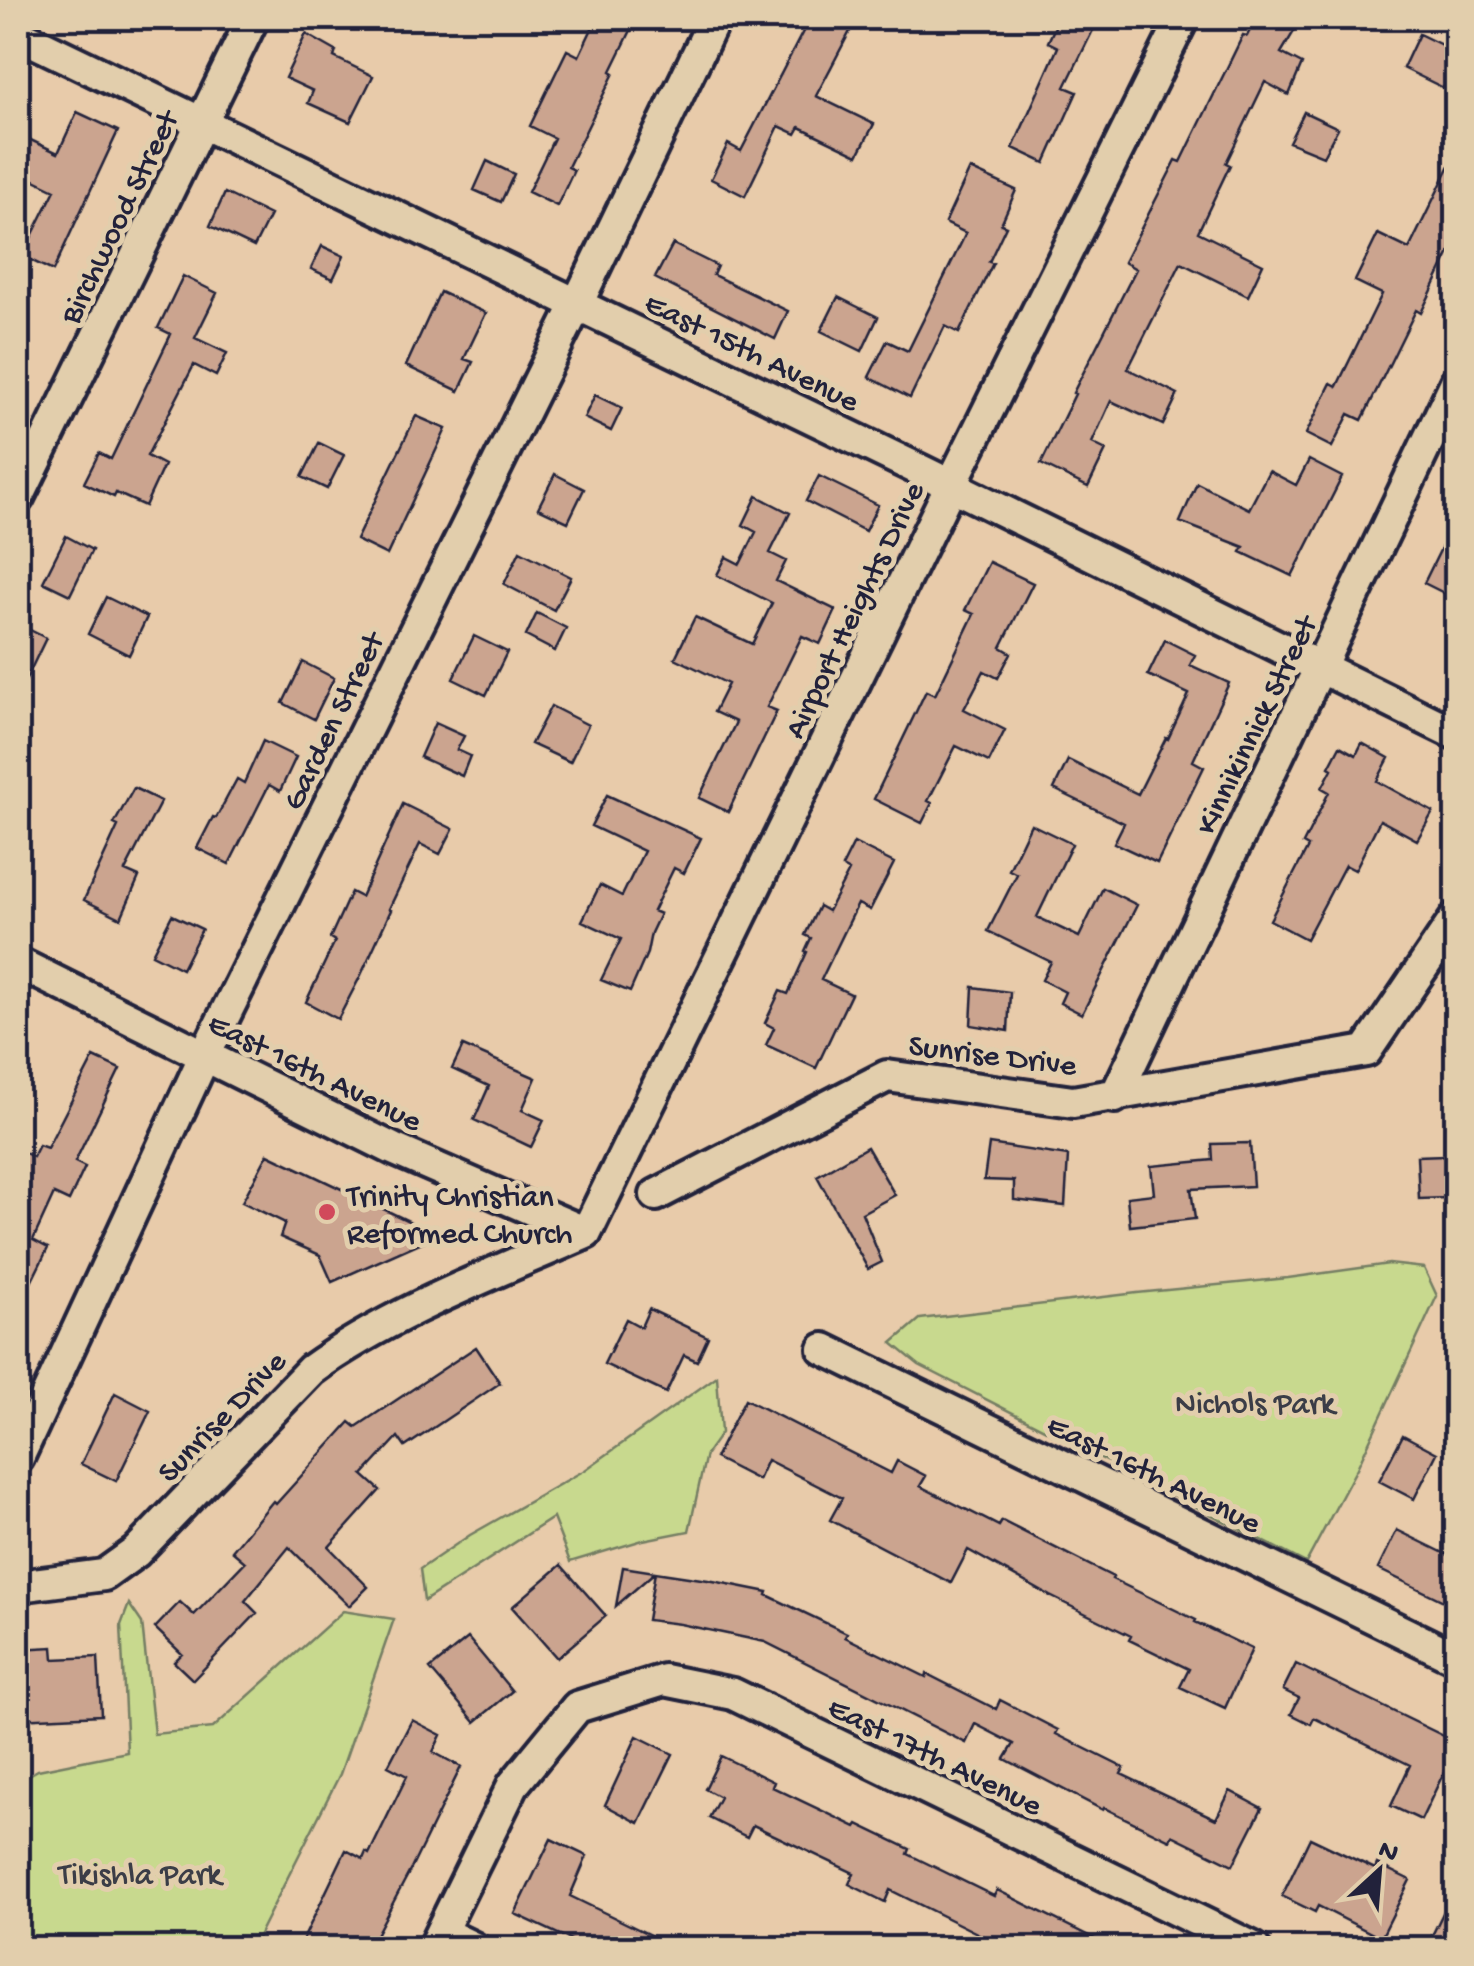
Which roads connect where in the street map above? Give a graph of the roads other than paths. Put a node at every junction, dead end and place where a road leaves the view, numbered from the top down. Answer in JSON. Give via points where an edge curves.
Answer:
{"nodes":[{"id":1,"x":253,"y":18,"type":"edge"},
{"id":2,"x":715,"y":18,"type":"edge"},
{"id":3,"x":1183,"y":18,"type":"edge"},
{"id":4,"x":18,"y":34,"type":"edge"},
{"id":5,"x":202,"y":122,"type":"junction"},
{"id":6,"x":576,"y":304,"type":"junction"},
{"id":7,"x":1456,"y":382,"type":"edge"},
{"id":8,"x":951,"y":485,"type":"junction"},
{"id":9,"x":18,"y":498,"type":"edge"},
{"id":10,"x":1320,"y":666,"type":"junction"},
{"id":11,"x":1456,"y":734,"type":"edge"},
{"id":12,"x":1456,"y":918,"type":"edge"},
{"id":13,"x":18,"y":964,"type":"edge"},
{"id":14,"x":205,"y":1055,"type":"junction"},
{"id":15,"x":1115,"y":1097,"type":"junction"},
{"id":16,"x":656,"y":1195,"type":"dead end"},
{"id":17,"x":586,"y":1233,"type":"junction"},
{"id":18,"x":824,"y":1349,"type":"dead end"},
{"id":19,"x":18,"y":1458,"type":"edge"},
{"id":20,"x":18,"y":1586,"type":"edge"},
{"id":21,"x":1456,"y":1658,"type":"edge"},
{"id":22,"x":437,"y":1940,"type":"edge"},
{"id":23,"x":474,"y":1948,"type":"edge"},
{"id":24,"x":1254,"y":1948,"type":"edge"}],
"edges":[{"from":1,"to":5,"type":"street","name":"Birchwood Street"},
{"from":2,"to":6,"type":"street","name":"Garden Street"},
{"from":3,"to":8,"type":"street","name":"Airport Heights Drive"},
{"from":4,"to":5,"type":"street","name":"East 15th Avenue"},
{"from":5,"to":6,"type":"street","name":"East 15th Avenue"},
{"from":5,"to":9,"type":"street","name":"Birchwood Street"},
{"from":6,"to":8,"type":"street","name":"East 15th Avenue"},
{"from":6,"to":14,"type":"street","name":"Garden Street"},
{"from":7,"to":10,"type":"street","name":"Kinnikinnick Street"},
{"from":8,"to":10,"type":"street","name":"East 15th Avenue"},
{"from":8,"to":17,"type":"street","name":"Airport Heights Drive"},
{"from":10,"to":11,"type":"street","name":"East 15th Avenue"},
{"from":10,"to":15,"type":"street","name":"Kinnikinnick Street"},
{"from":12,"to":15,"type":"street","name":"Sunrise Drive","via":[[1366,1051]]},
{"from":13,"to":14,"type":"street","name":"East 16th Avenue"},
{"from":14,"to":17,"type":"street","name":"East 16th Avenue","via":[[393,1149]]},
{"from":14,"to":19,"type":"street","name":"Garden Street"},
{"from":15,"to":16,"type":"street","name":"Sunrise Drive","via":[[1073,1102],[887,1076]]},
{"from":17,"to":20,"type":"street","name":"Sunrise Drive","via":[[340,1349],[311,1370],[136,1552],[104,1575]]},
{"from":18,"to":21,"type":"street","name":"East 16th Avenue"},
{"from":22,"to":23,"type":"street"},
{"from":22,"to":24,"type":"street","name":"East 17th Avenue","via":[[514,1784],[577,1707],[664,1680],[733,1694]]}]}
